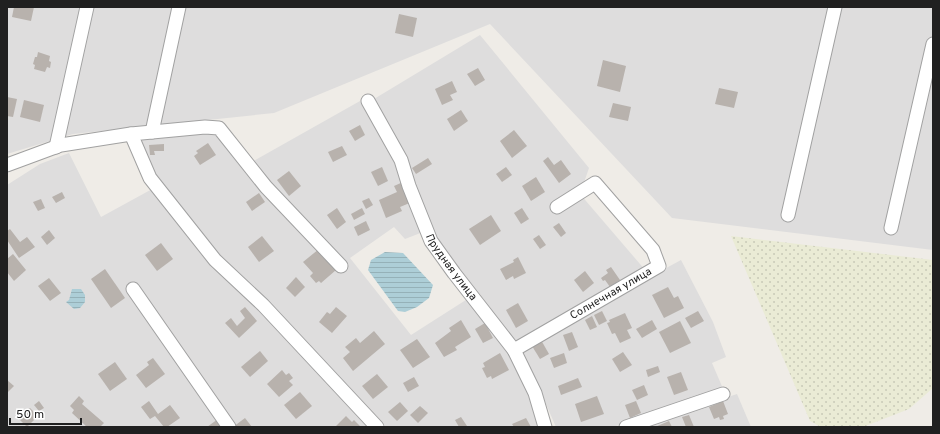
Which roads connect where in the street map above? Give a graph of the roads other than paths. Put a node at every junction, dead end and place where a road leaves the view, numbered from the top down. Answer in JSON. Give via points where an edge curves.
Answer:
{"nodes":[{"id":1,"x":87,"y":7,"type":"edge"},
{"id":2,"x":179,"y":7,"type":"edge"},
{"id":3,"x":835,"y":7,"type":"edge"},
{"id":4,"x":933,"y":44,"type":"edge"},
{"id":5,"x":368,"y":101,"type":"dead end"},
{"id":6,"x":152,"y":132,"type":"junction"},
{"id":7,"x":131,"y":134,"type":"junction"},
{"id":8,"x":56,"y":147,"type":"junction"},
{"id":9,"x":7,"y":166,"type":"edge"},
{"id":10,"x":557,"y":207,"type":"dead end"},
{"id":11,"x":788,"y":215,"type":"dead end"},
{"id":12,"x":891,"y":228,"type":"dead end"},
{"id":13,"x":341,"y":266,"type":"dead end"},
{"id":14,"x":133,"y":289,"type":"dead end"},
{"id":15,"x":514,"y":350,"type":"junction"},
{"id":16,"x":723,"y":394,"type":"dead end"},
{"id":17,"x":229,"y":427,"type":"edge"},
{"id":18,"x":377,"y":427,"type":"edge"},
{"id":19,"x":545,"y":427,"type":"edge"},
{"id":20,"x":626,"y":427,"type":"edge"}],
"edges":[{"from":1,"to":8,"type":"street"},
{"from":2,"to":6,"type":"street"},
{"from":3,"to":11,"type":"street"},
{"from":4,"to":12,"type":"street"},
{"from":5,"to":15,"type":"street","name":"Прудная улица","via":[[402,160],[409,186],[431,242]]},
{"from":6,"to":7,"type":"street"},
{"from":6,"to":13,"type":"street","via":[[219,128],[266,187]]},
{"from":7,"to":8,"type":"street"},
{"from":7,"to":18,"type":"street","via":[[150,178],[215,260],[263,305]]},
{"from":8,"to":9,"type":"street"},
{"from":10,"to":15,"type":"street","name":"Солнечная улица","via":[[595,183],[653,250],[659,266]]},
{"from":14,"to":17,"type":"street"},
{"from":15,"to":19,"type":"street","name":"Прудная улица","via":[[535,393]]},
{"from":16,"to":20,"type":"street"}]}
